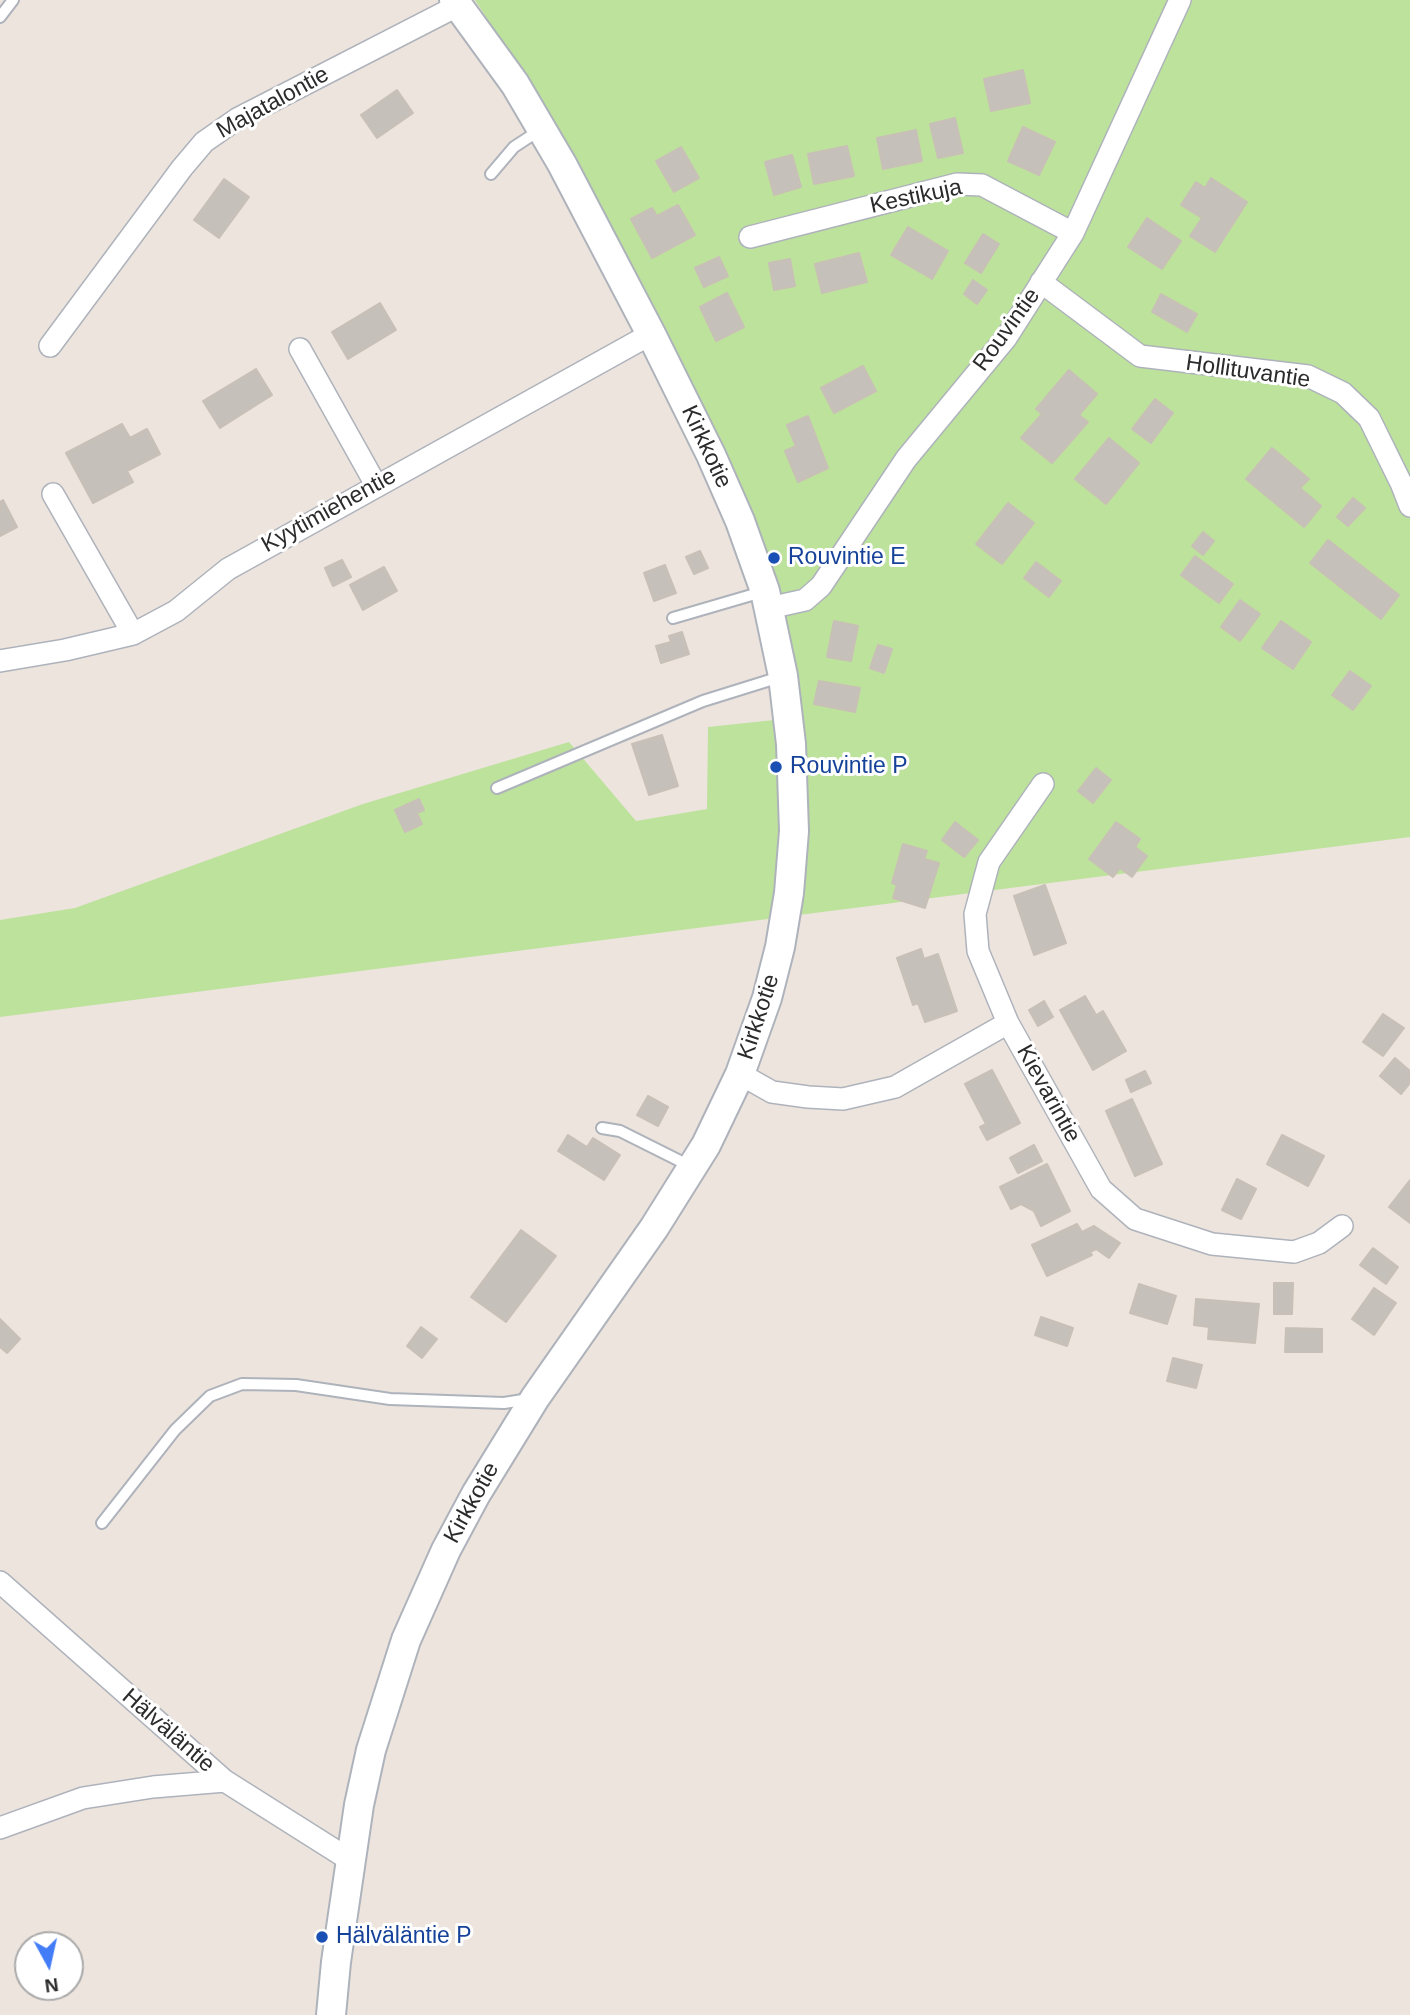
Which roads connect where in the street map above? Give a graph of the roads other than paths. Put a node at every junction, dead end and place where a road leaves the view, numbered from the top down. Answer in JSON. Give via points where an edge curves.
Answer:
{"nodes":[{"id":1,"x":13,"y":0,"type":"edge"},
{"id":2,"x":1180,"y":0,"type":"edge"},
{"id":3,"x":456,"y":3,"type":"edge"},
{"id":4,"x":0,"y":17,"type":"edge"},
{"id":5,"x":542,"y":129,"type":"junction"},
{"id":6,"x":491,"y":174,"type":"dead end"},
{"id":7,"x":1073,"y":233,"type":"junction"},
{"id":8,"x":750,"y":237,"type":"dead end"},
{"id":9,"x":1041,"y":282,"type":"junction"},
{"id":10,"x":651,"y":334,"type":"junction"},
{"id":11,"x":50,"y":346,"type":"dead end"},
{"id":12,"x":300,"y":349,"type":"dead end"},
{"id":13,"x":376,"y":485,"type":"junction"},
{"id":14,"x":53,"y":494,"type":"dead end"},
{"id":15,"x":1410,"y":506,"type":"edge"},
{"id":16,"x":767,"y":600,"type":"junction"},
{"id":17,"x":673,"y":618,"type":"dead end"},
{"id":18,"x":133,"y":634,"type":"junction"},
{"id":19,"x":0,"y":661,"type":"edge"},
{"id":20,"x":783,"y":676,"type":"junction"},
{"id":21,"x":1043,"y":784,"type":"dead end"},
{"id":22,"x":497,"y":788,"type":"dead end"},
{"id":23,"x":1008,"y":1023,"type":"junction"},
{"id":24,"x":740,"y":1074,"type":"junction"},
{"id":25,"x":602,"y":1128,"type":"dead end"},
{"id":26,"x":692,"y":1167,"type":"junction"},
{"id":27,"x":1342,"y":1226,"type":"dead end"},
{"id":28,"x":536,"y":1398,"type":"junction"},
{"id":29,"x":102,"y":1523,"type":"dead end"},
{"id":30,"x":0,"y":1583,"type":"edge"},
{"id":31,"x":225,"y":1781,"type":"junction"},
{"id":32,"x":0,"y":1828,"type":"edge"},
{"id":33,"x":350,"y":1860,"type":"junction"},
{"id":34,"x":331,"y":2015,"type":"edge"}],
"edges":[{"from":1,"to":4,"type":"lane"},
{"from":2,"to":7,"type":"street","name":"Rouvintie"},
{"from":3,"to":5,"type":"street","name":"Kirkkotie"},
{"from":3,"to":11,"type":"street","name":"Majatalontie","via":[[237,118],[204,142]]},
{"from":5,"to":6,"type":"lane","via":[[513,147]]},
{"from":5,"to":10,"type":"street","name":"Kirkkotie"},
{"from":7,"to":8,"type":"street","name":"Kestikuja","via":[[982,185],[957,184]]},
{"from":7,"to":9,"type":"street","name":"Rouvintie"},
{"from":9,"to":15,"type":"street","name":"Hollituvantie","via":[[1140,356],[1308,376],[1343,393],[1369,418]]},
{"from":9,"to":16,"type":"street","name":"Rouvintie","via":[[1006,338],[906,459],[821,586],[805,600]]},
{"from":10,"to":13,"type":"street","name":"Kyytimiehentie"},
{"from":10,"to":16,"type":"street","name":"Kirkkotie","via":[[711,455]]},
{"from":12,"to":13,"type":"street"},
{"from":13,"to":18,"type":"street","name":"Kyytimiehentie","via":[[228,569],[176,611]]},
{"from":14,"to":18,"type":"street"},
{"from":16,"to":17,"type":"lane"},
{"from":16,"to":20,"type":"street","name":"Kirkkotie"},
{"from":18,"to":19,"type":"street","name":"Kyytimiehentie"},
{"from":20,"to":22,"type":"lane","via":[[703,701]]},
{"from":20,"to":24,"type":"street","name":"Kirkkotie","via":[[794,819],[789,893],[767,998]]},
{"from":21,"to":23,"type":"street","via":[[989,862],[975,914],[978,951]]},
{"from":23,"to":24,"type":"street","name":"Kievarintie","via":[[895,1087],[843,1099],[772,1091]]},
{"from":23,"to":27,"type":"street","name":"Kievarintie","via":[[1101,1189],[1135,1219],[1212,1244],[1294,1252],[1319,1243]]},
{"from":24,"to":26,"type":"street","name":"Kirkkotie"},
{"from":25,"to":26,"type":"lane","via":[[621,1131]]},
{"from":26,"to":28,"type":"street","name":"Kirkkotie"},
{"from":28,"to":29,"type":"lane","via":[[504,1402],[390,1399],[296,1385],[242,1384],[210,1396],[175,1430]]},
{"from":28,"to":33,"type":"street","name":"Kirkkotie","via":[[476,1494],[406,1640],[371,1750]]},
{"from":30,"to":31,"type":"street","name":"Hälväläntie"},
{"from":31,"to":32,"type":"street","via":[[83,1798]]},
{"from":31,"to":33,"type":"street","name":"Hälväläntie"},
{"from":33,"to":34,"type":"street","name":"Kirkkotie"}]}
